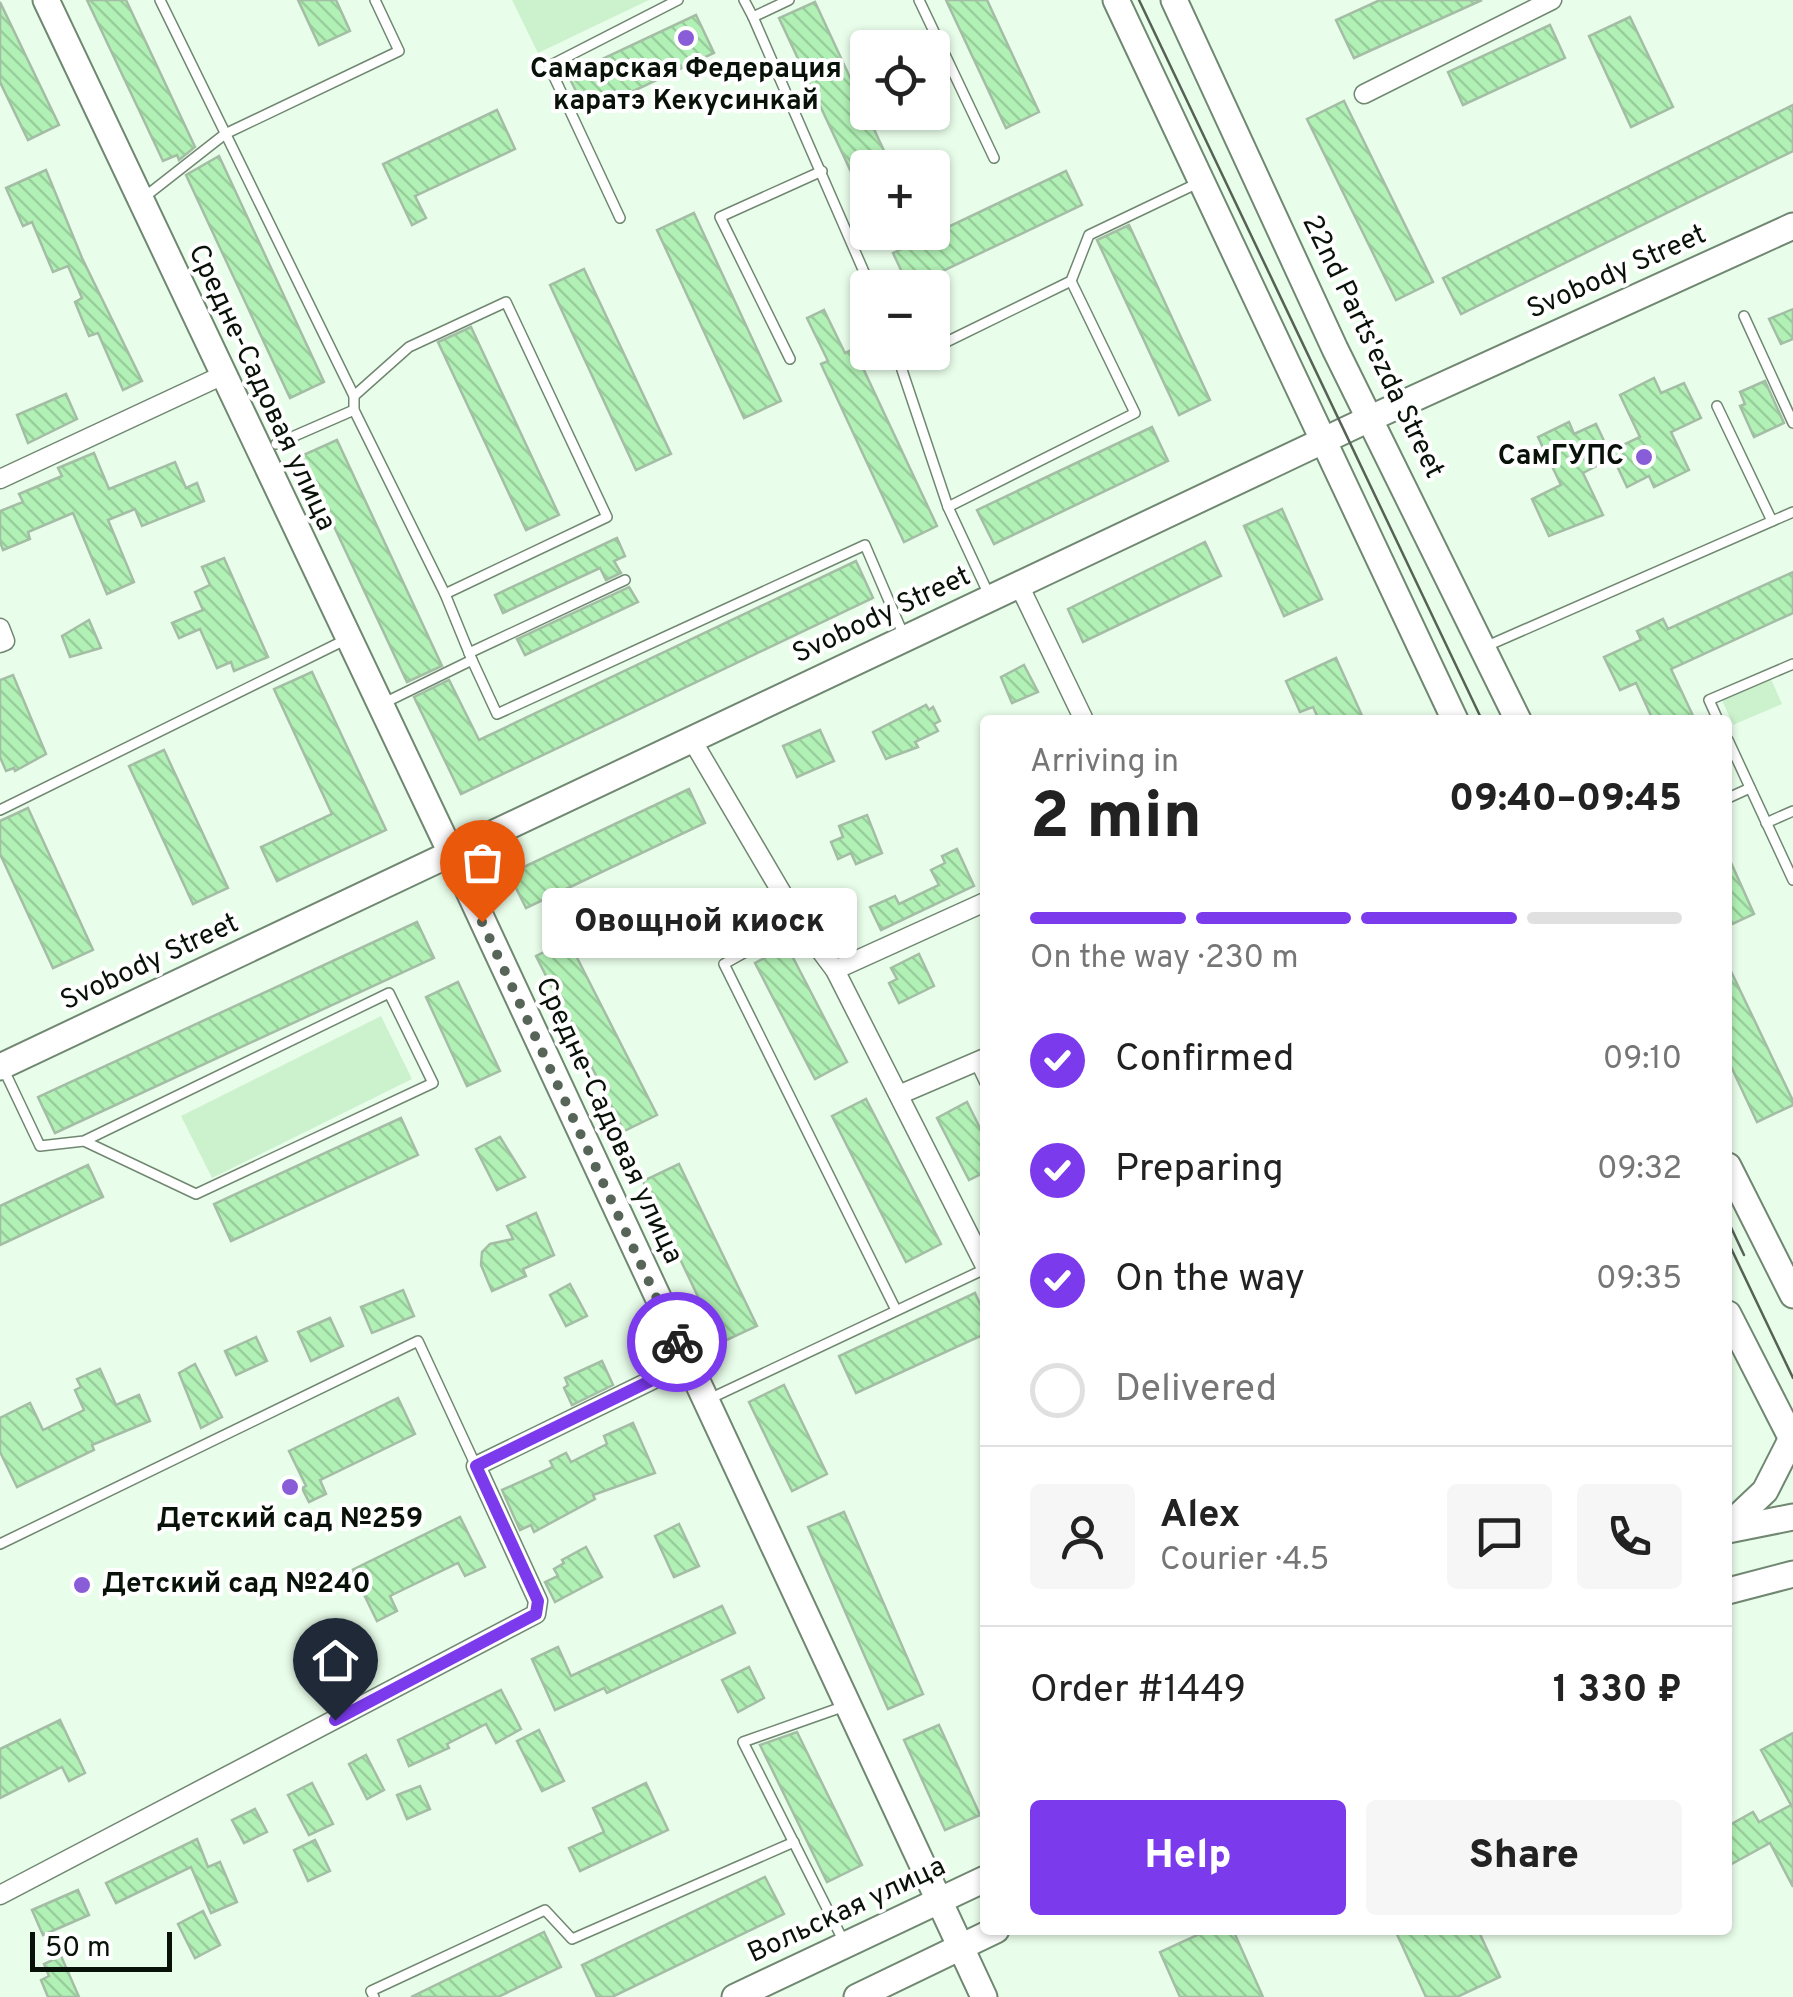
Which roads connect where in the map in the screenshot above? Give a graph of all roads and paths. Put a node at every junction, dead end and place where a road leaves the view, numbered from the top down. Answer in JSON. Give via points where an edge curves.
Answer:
{"nodes":[{"id":1,"x":46,"y":0,"type":"edge"},
{"id":2,"x":160,"y":0,"type":"edge"},
{"id":3,"x":375,"y":0,"type":"edge"},
{"id":4,"x":678,"y":0,"type":"edge"},
{"id":5,"x":744,"y":0,"type":"edge"},
{"id":6,"x":788,"y":0,"type":"edge"},
{"id":7,"x":920,"y":0,"type":"edge"},
{"id":8,"x":1116,"y":0,"type":"edge"},
{"id":9,"x":1174,"y":0,"type":"edge"},
{"id":10,"x":1552,"y":0,"type":"edge"},
{"id":11,"x":753,"y":17,"type":"junction"},
{"id":12,"x":1364,"y":94,"type":"dead end"},
{"id":13,"x":225,"y":134,"type":"junction"},
{"id":14,"x":994,"y":158,"type":"dead end"},
{"id":15,"x":822,"y":171,"type":"junction"},
{"id":16,"x":1200,"y":182,"type":"junction"},
{"id":17,"x":140,"y":201,"type":"junction"},
{"id":18,"x":620,"y":218,"type":"dead end"},
{"id":19,"x":1793,"y":226,"type":"edge"},
{"id":20,"x":864,"y":270,"type":"edge"},
{"id":21,"x":1071,"y":280,"type":"junction"},
{"id":22,"x":1744,"y":316,"type":"dead end"},
{"id":23,"x":950,"y":340,"type":"edge"},
{"id":24,"x":790,"y":360,"type":"dead end"},
{"id":25,"x":903,"y":370,"type":"edge"},
{"id":26,"x":221,"y":376,"type":"junction"},
{"id":27,"x":354,"y":396,"type":"junction"},
{"id":28,"x":1717,"y":406,"type":"dead end"},
{"id":29,"x":354,"y":410,"type":"junction"},
{"id":30,"x":1371,"y":418,"type":"junction"},
{"id":31,"x":1793,"y":424,"type":"edge"},
{"id":32,"x":1321,"y":442,"type":"junction"},
{"id":33,"x":276,"y":444,"type":"dead end"},
{"id":34,"x":0,"y":479,"type":"edge"},
{"id":35,"x":948,"y":507,"type":"junction"},
{"id":36,"x":1793,"y":512,"type":"edge"},
{"id":37,"x":1772,"y":521,"type":"junction"},
{"id":38,"x":625,"y":580,"type":"dead end"},
{"id":39,"x":1020,"y":585,"type":"junction"},
{"id":40,"x":445,"y":594,"type":"junction"},
{"id":41,"x":990,"y":598,"type":"junction"},
{"id":42,"x":0,"y":628,"type":"edge"},
{"id":43,"x":348,"y":639,"type":"junction"},
{"id":44,"x":905,"y":639,"type":"junction"},
{"id":45,"x":0,"y":643,"type":"edge"},
{"id":46,"x":1484,"y":647,"type":"junction"},
{"id":47,"x":470,"y":656,"type":"junction"},
{"id":48,"x":1793,"y":664,"type":"edge"},
{"id":49,"x":380,"y":705,"type":"junction"},
{"id":50,"x":1082,"y":715,"type":"edge"},
{"id":51,"x":1453,"y":715,"type":"edge"},
{"id":52,"x":1516,"y":715,"type":"edge"},
{"id":53,"x":1716,"y":715,"type":"edge"},
{"id":54,"x":692,"y":740,"type":"junction"},
{"id":55,"x":1732,"y":749,"type":"edge"},
{"id":56,"x":1750,"y":788,"type":"junction"},
{"id":57,"x":1732,"y":796,"type":"edge"},
{"id":58,"x":0,"y":810,"type":"edge"},
{"id":59,"x":1793,"y":811,"type":"edge"},
{"id":60,"x":1766,"y":823,"type":"junction"},
{"id":61,"x":451,"y":854,"type":"junction"},
{"id":62,"x":1793,"y":880,"type":"edge"},
{"id":63,"x":980,"y":904,"type":"edge"},
{"id":64,"x":798,"y":922,"type":"junction"},
{"id":65,"x":835,"y":970,"type":"junction"},
{"id":66,"x":980,"y":1060,"type":"edge"},
{"id":67,"x":1,"y":1066,"type":"edge"},
{"id":68,"x":901,"y":1094,"type":"junction"},
{"id":69,"x":84,"y":1141,"type":"junction"},
{"id":70,"x":1732,"y":1174,"type":"edge"},
{"id":71,"x":980,"y":1257,"type":"edge"},
{"id":72,"x":980,"y":1269,"type":"edge"},
{"id":73,"x":1793,"y":1295,"type":"edge"},
{"id":74,"x":896,"y":1310,"type":"junction"},
{"id":75,"x":1732,"y":1322,"type":"edge"},
{"id":76,"x":687,"y":1363,"type":"junction"},
{"id":77,"x":705,"y":1401,"type":"junction"},
{"id":78,"x":1792,"y":1440,"type":"edge"},
{"id":79,"x":476,"y":1466,"type":"junction"},
{"id":80,"x":1793,"y":1516,"type":"edge"},
{"id":81,"x":1732,"y":1524,"type":"edge"},
{"id":82,"x":1732,"y":1527,"type":"edge"},
{"id":83,"x":0,"y":1544,"type":"edge"},
{"id":84,"x":1793,"y":1574,"type":"edge"},
{"id":85,"x":1732,"y":1590,"type":"edge"},
{"id":86,"x":845,"y":1706,"type":"junction"},
{"id":87,"x":794,"y":1842,"type":"junction"},
{"id":88,"x":980,"y":1881,"type":"edge"},
{"id":89,"x":0,"y":1895,"type":"edge"},
{"id":90,"x":938,"y":1902,"type":"junction"},
{"id":91,"x":986,"y":1935,"type":"edge"},
{"id":92,"x":846,"y":1945,"type":"junction"},
{"id":93,"x":960,"y":1948,"type":"junction"},
{"id":94,"x":373,"y":1994,"type":"edge"},
{"id":95,"x":358,"y":1997,"type":"edge"},
{"id":96,"x":735,"y":1997,"type":"edge"},
{"id":97,"x":858,"y":1997,"type":"edge"},
{"id":98,"x":984,"y":1997,"type":"edge"}],
"edges":[{"from":1,"to":17,"type":"main road","name":"Средне-Садовая улица"},
{"from":2,"to":13,"type":"lane"},
{"from":3,"to":13,"type":"lane","via":[[399,51]]},
{"from":4,"to":18,"type":"lane","via":[[549,66]]},
{"from":5,"to":11,"type":"lane"},
{"from":6,"to":11,"type":"lane"},
{"from":7,"to":14,"type":"lane"},
{"from":8,"to":16,"type":"main road"},
{"from":9,"to":30,"type":"main road","name":"22nd Parts'ezda Street"},
{"from":10,"to":12,"type":"street"},
{"from":11,"to":15,"type":"lane"},
{"from":13,"to":17,"type":"lane"},
{"from":13,"to":27,"type":"lane"},
{"from":15,"to":20,"type":"lane"},
{"from":15,"to":24,"type":"lane","via":[[720,217]]},
{"from":16,"to":21,"type":"lane","via":[[1090,235]]},
{"from":16,"to":32,"type":"main road"},
{"from":17,"to":26,"type":"main road","name":"Средне-Садовая улица"},
{"from":19,"to":30,"type":"main road","name":"Svobody Street"},
{"from":21,"to":23,"type":"lane"},
{"from":21,"to":35,"type":"lane","via":[[1135,412]]},
{"from":22,"to":31,"type":"lane"},
{"from":25,"to":35,"type":"lane"},
{"from":26,"to":34,"type":"street"},
{"from":26,"to":43,"type":"main road","name":"Средне-Садовая улица"},
{"from":27,"to":29,"type":"lane"},
{"from":27,"to":40,"type":"lane","via":[[408,347],[506,302],[608,517]]},
{"from":28,"to":37,"type":"lane"},
{"from":29,"to":33,"type":"lane"},
{"from":29,"to":40,"type":"lane"},
{"from":30,"to":32,"type":"main road","name":"Svobody Street"},
{"from":30,"to":46,"type":"main road","name":"22nd Parts'ezda Street"},
{"from":32,"to":39,"type":"main road","name":"Svobody Street"},
{"from":32,"to":51,"type":"main road"},
{"from":35,"to":41,"type":"lane"},
{"from":36,"to":37,"type":"lane"},
{"from":37,"to":46,"type":"lane"},
{"from":38,"to":47,"type":"lane"},
{"from":39,"to":41,"type":"main road","name":"Svobody Street"},
{"from":39,"to":50,"type":"street"},
{"from":40,"to":47,"type":"lane"},
{"from":41,"to":44,"type":"main road","name":"Svobody Street"},
{"from":42,"to":45,"type":"street"},
{"from":43,"to":49,"type":"main road","name":"Средне-Садовая улица"},
{"from":43,"to":58,"type":"lane"},
{"from":44,"to":47,"type":"lane","via":[[865,545],[497,714]]},
{"from":44,"to":54,"type":"main road","name":"Svobody Street"},
{"from":46,"to":52,"type":"main road","name":"22nd Parts'ezda Street"},
{"from":47,"to":49,"type":"lane"},
{"from":48,"to":53,"type":"lane","via":[[1708,700]]},
{"from":49,"to":61,"type":"main road","name":"Средне-Садовая улица"},
{"from":54,"to":61,"type":"main road","name":"Svobody Street"},
{"from":54,"to":64,"type":"street"},
{"from":55,"to":56,"type":"lane"},
{"from":56,"to":57,"type":"lane"},
{"from":56,"to":60,"type":"lane"},
{"from":59,"to":60,"type":"lane"},
{"from":60,"to":62,"type":"lane"},
{"from":61,"to":67,"type":"main road","name":"Svobody Street"},
{"from":61,"to":76,"type":"main road","name":"Средне-Садовая улица"},
{"from":63,"to":65,"type":"street"},
{"from":64,"to":65,"type":"street"},
{"from":64,"to":74,"type":"lane","via":[[724,964]]},
{"from":65,"to":68,"type":"street"},
{"from":66,"to":68,"type":"street"},
{"from":67,"to":69,"type":"lane","via":[[40,1146]]},
{"from":68,"to":71,"type":"street"},
{"from":69,"to":69,"type":"lane","via":[[196,1194],[432,1083],[388,993]]},
{"from":70,"to":73,"type":"main road"},
{"from":72,"to":74,"type":"lane"},
{"from":74,"to":77,"type":"lane"},
{"from":75,"to":78,"type":"main road"},
{"from":76,"to":77,"type":"main road","name":"Средне-Садовая улица"},
{"from":76,"to":79,"type":"street"},
{"from":77,"to":86,"type":"main road","name":"Средне-Садовая улица"},
{"from":78,"to":81,"type":"main road","via":[[1765,1491]]},
{"from":79,"to":83,"type":"lane","via":[[418,1341]]},
{"from":79,"to":89,"type":"street","via":[[538,1601],[536,1614]]},
{"from":80,"to":82,"type":"main road"},
{"from":84,"to":85,"type":"main road"},
{"from":86,"to":87,"type":"lane","via":[[743,1742]]},
{"from":86,"to":90,"type":"main road","name":"Средне-Садовая улица"},
{"from":87,"to":92,"type":"lane"},
{"from":87,"to":94,"type":"lane","via":[[572,1940],[545,1910]]},
{"from":88,"to":90,"type":"main road","name":"Вольская улица"},
{"from":90,"to":92,"type":"main road","name":"Вольская улица"},
{"from":90,"to":93,"type":"main road","name":"Средне-Садовая улица"},
{"from":91,"to":93,"type":"main road"},
{"from":92,"to":96,"type":"main road","name":"Вольская улица"},
{"from":93,"to":97,"type":"main road"},
{"from":93,"to":98,"type":"main road","name":"Средне-Садовая улица"},
{"from":94,"to":95,"type":"lane"}]}
